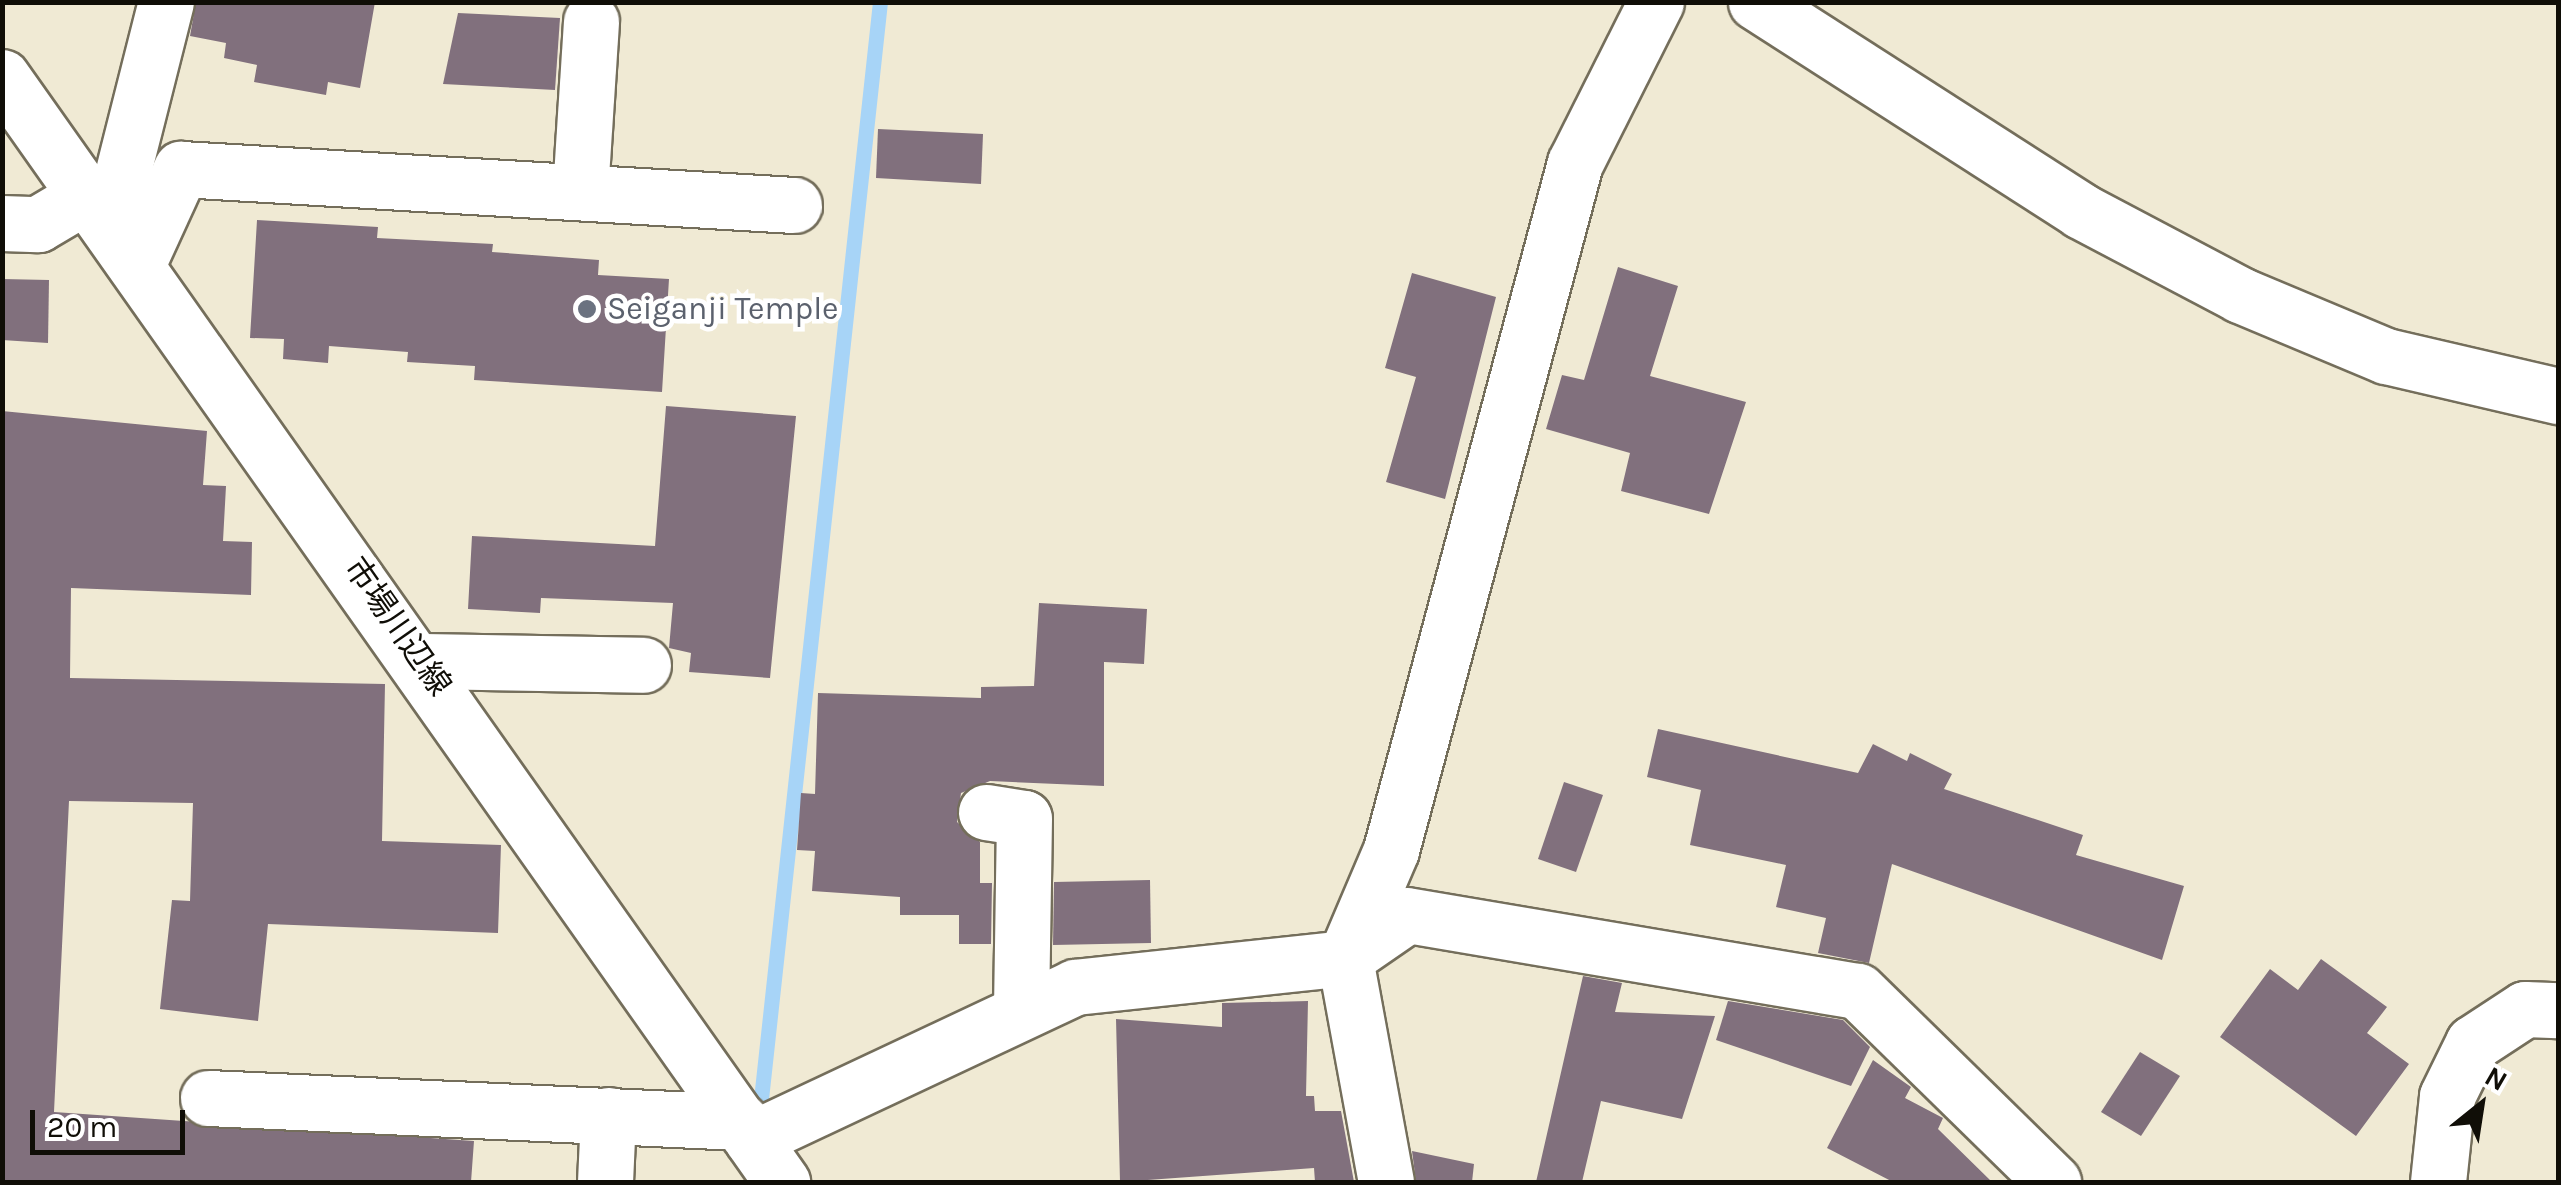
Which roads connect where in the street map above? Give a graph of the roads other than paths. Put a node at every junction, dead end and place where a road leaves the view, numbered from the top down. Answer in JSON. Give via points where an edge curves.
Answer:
{"nodes":[{"id":1,"x":166,"y":2,"type":"edge"},
{"id":2,"x":1656,"y":2,"type":"edge"},
{"id":3,"x":1756,"y":2,"type":"edge"},
{"id":4,"x":591,"y":21,"type":"dead end"},
{"id":5,"x":2,"y":77,"type":"edge"},
{"id":6,"x":580,"y":192,"type":"junction"},
{"id":7,"x":794,"y":205,"type":"dead end"},
{"id":8,"x":2,"y":223,"type":"edge"},
{"id":9,"x":111,"y":229,"type":"junction"},
{"id":10,"x":2558,"y":396,"type":"edge"},
{"id":11,"x":422,"y":661,"type":"junction"},
{"id":12,"x":643,"y":665,"type":"dead end"},
{"id":13,"x":986,"y":812,"type":"dead end"},
{"id":14,"x":1345,"y":958,"type":"junction"},
{"id":15,"x":2558,"y":1010,"type":"edge"},
{"id":16,"x":1021,"y":1011,"type":"junction"},
{"id":17,"x":208,"y":1098,"type":"dead end"},
{"id":18,"x":608,"y":1115,"type":"junction"},
{"id":19,"x":758,"y":1148,"type":"edge"},
{"id":20,"x":605,"y":1182,"type":"edge"},
{"id":21,"x":1386,"y":1182,"type":"edge"},
{"id":22,"x":2053,"y":1182,"type":"edge"},
{"id":23,"x":2438,"y":1182,"type":"edge"}],
"edges":[{"from":1,"to":9,"type":"street"},
{"from":2,"to":14,"type":"street","via":[[1576,163],[1392,850]]},
{"from":3,"to":10,"type":"street","via":[[2082,211],[2240,295],[2386,356]]},
{"from":4,"to":6,"type":"street"},
{"from":5,"to":9,"type":"street","name":"市場川辺線"},
{"from":6,"to":7,"type":"street"},
{"from":6,"to":9,"type":"street","via":[[181,168]]},
{"from":8,"to":9,"type":"street"},
{"from":9,"to":11,"type":"street","name":"市場川辺線"},
{"from":11,"to":12,"type":"street"},
{"from":11,"to":19,"type":"street","name":"市場川辺線"},
{"from":13,"to":16,"type":"street","via":[[1024,818]]},
{"from":14,"to":16,"type":"street","via":[[1075,987]]},
{"from":14,"to":21,"type":"street"},
{"from":14,"to":22,"type":"street","via":[[1407,915],[1858,991]]},
{"from":15,"to":23,"type":"street","via":[[2525,1009],[2473,1043],[2446,1096]]},
{"from":16,"to":19,"type":"street"},
{"from":17,"to":18,"type":"street"},
{"from":18,"to":19,"type":"street"},
{"from":18,"to":20,"type":"street"}]}
